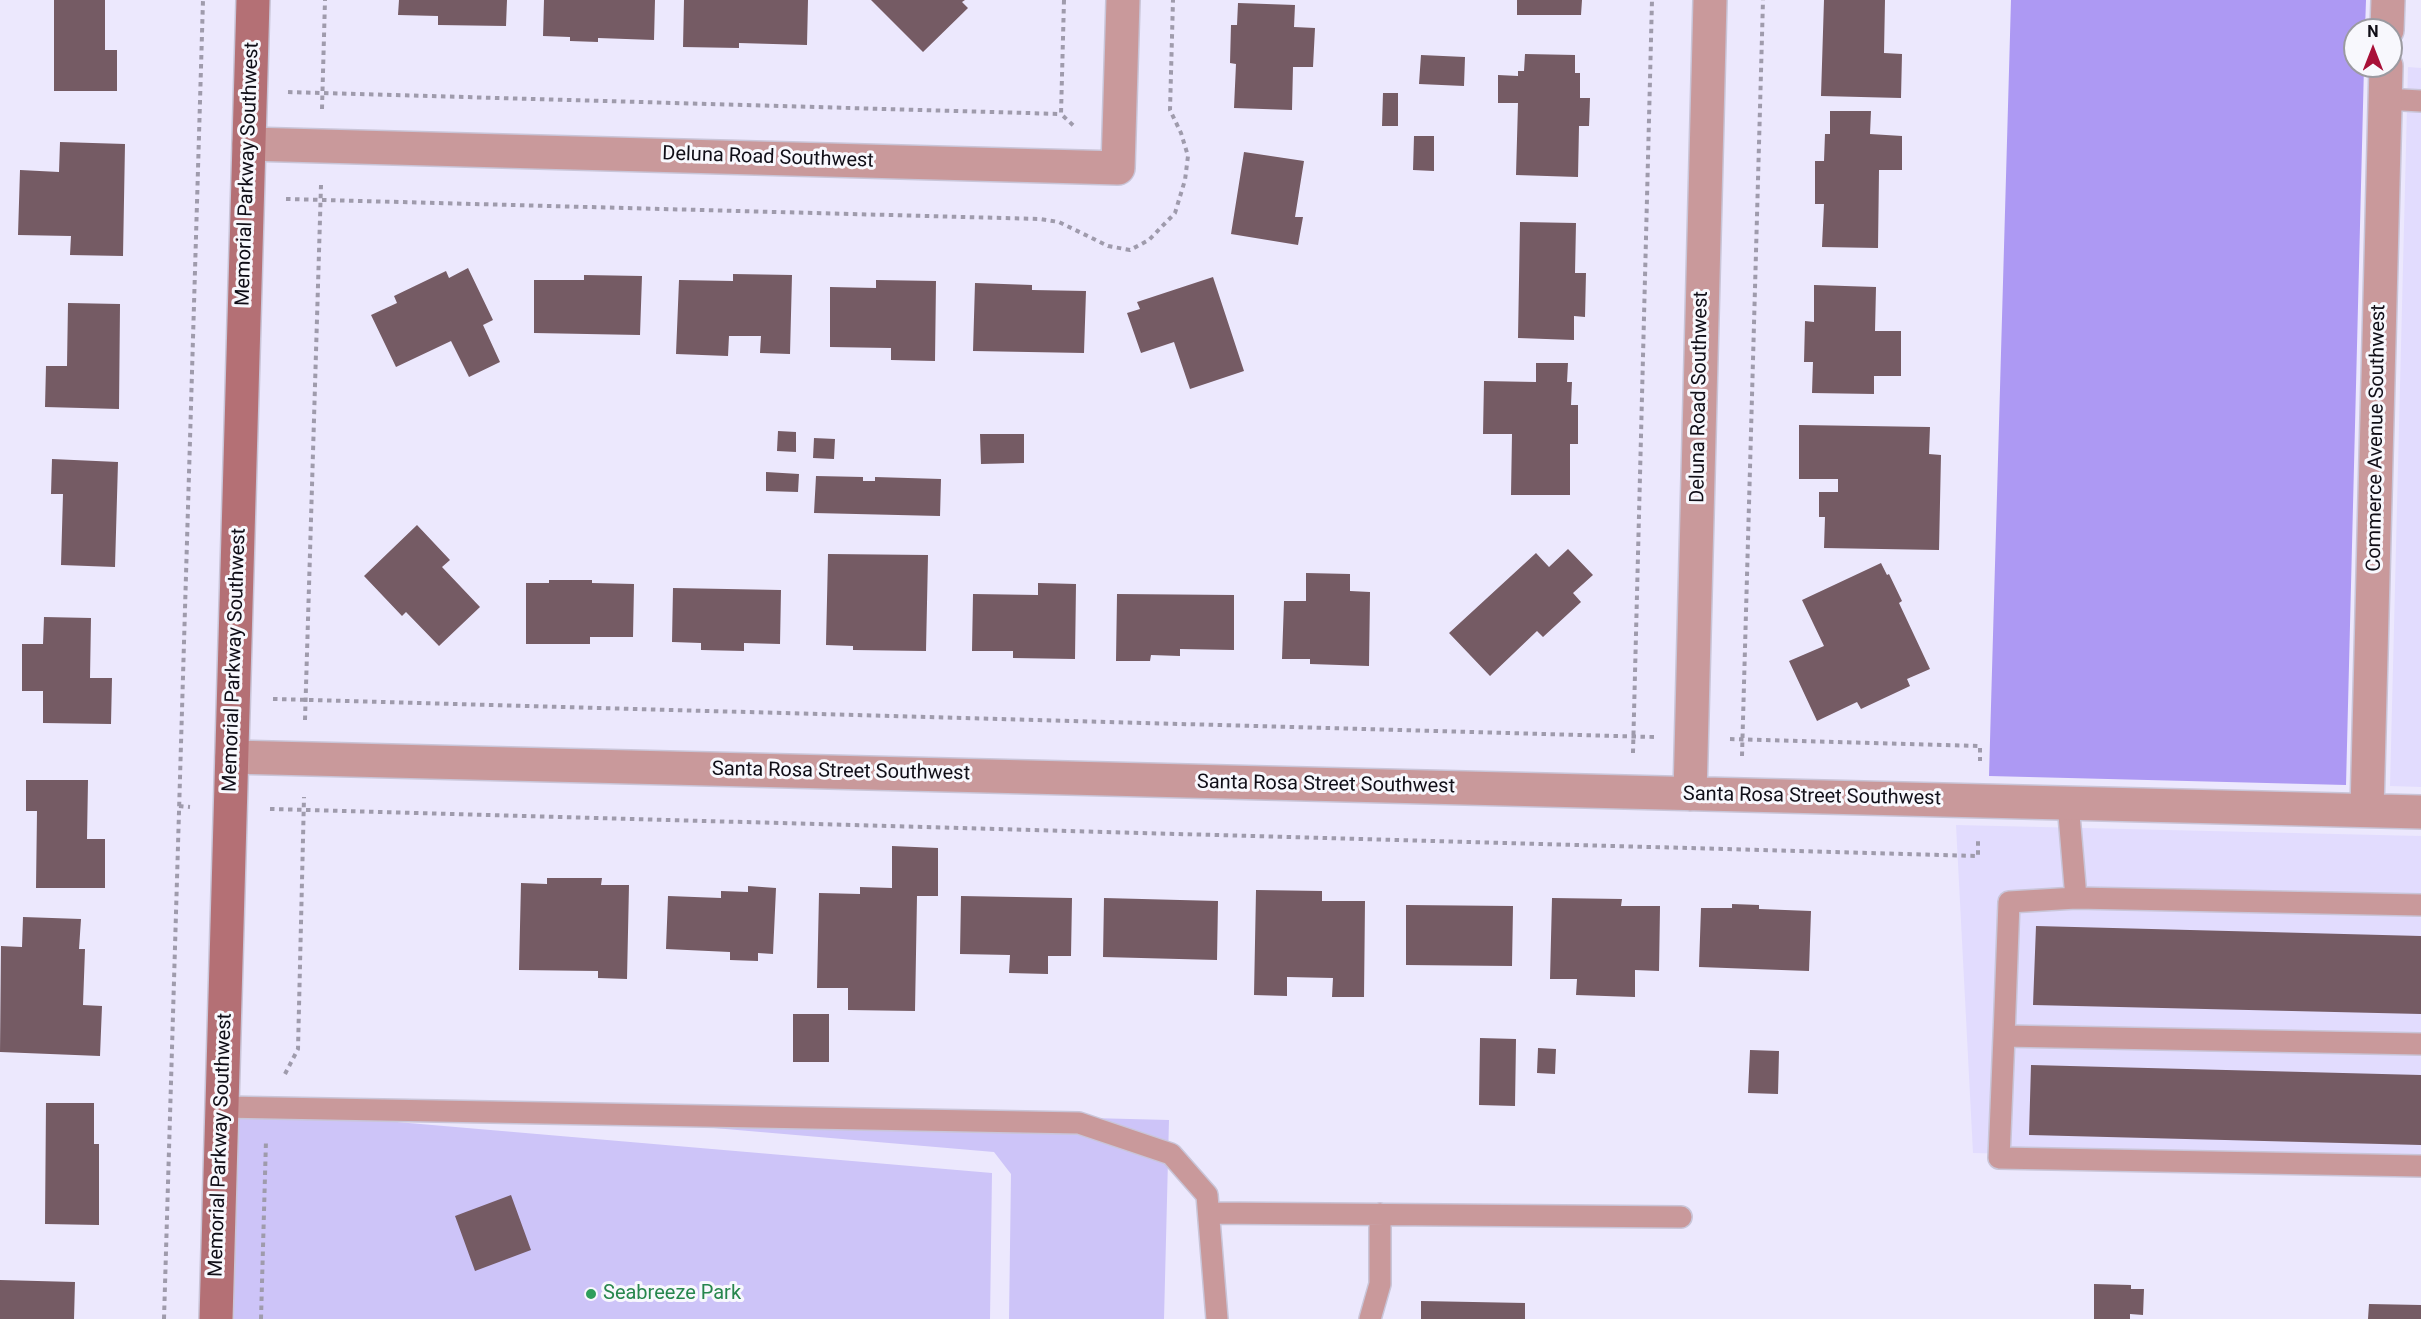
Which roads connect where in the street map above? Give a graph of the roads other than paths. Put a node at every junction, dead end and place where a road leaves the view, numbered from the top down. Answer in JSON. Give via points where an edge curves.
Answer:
{"nodes":[{"id":1,"x":253,"y":0,"type":"edge"},
{"id":2,"x":1123,"y":0,"type":"edge"},
{"id":3,"x":1710,"y":0,"type":"edge"},
{"id":4,"x":2388,"y":0,"type":"edge"},
{"id":5,"x":2387,"y":18,"type":"edge"},
{"id":6,"x":2386,"y":78,"type":"edge"},
{"id":7,"x":2385,"y":99,"type":"junction"},
{"id":8,"x":2421,"y":101,"type":"edge"},
{"id":9,"x":249,"y":144,"type":"junction"},
{"id":10,"x":232,"y":757,"type":"junction"},
{"id":11,"x":1690,"y":794,"type":"junction"},
{"id":12,"x":2067,"y":803,"type":"junction"},
{"id":13,"x":2367,"y":810,"type":"junction"},
{"id":14,"x":2421,"y":812,"type":"edge"},
{"id":15,"x":2076,"y":898,"type":"junction"},
{"id":16,"x":2421,"y":905,"type":"edge"},
{"id":17,"x":2004,"y":1036,"type":"junction"},
{"id":18,"x":2421,"y":1044,"type":"edge"},
{"id":19,"x":222,"y":1107,"type":"junction"},
{"id":20,"x":2421,"y":1166,"type":"edge"},
{"id":21,"x":1209,"y":1213,"type":"junction"},
{"id":22,"x":1380,"y":1214,"type":"junction"},
{"id":23,"x":1681,"y":1217,"type":"dead end"},
{"id":24,"x":216,"y":1319,"type":"edge"},
{"id":25,"x":1217,"y":1319,"type":"edge"},
{"id":26,"x":1370,"y":1319,"type":"edge"}],
"edges":[{"from":1,"to":9,"type":"street","name":"Memorial Parkway Southwest"},
{"from":2,"to":9,"type":"street","name":"Deluna Road Southwest","via":[[1118,168]]},
{"from":3,"to":11,"type":"street","name":"Deluna Road Southwest"},
{"from":4,"to":5,"type":"street"},
{"from":6,"to":7,"type":"street","name":"Commerce Avenue Southwest"},
{"from":7,"to":8,"type":"lane"},
{"from":7,"to":13,"type":"street","name":"Commerce Avenue Southwest"},
{"from":9,"to":10,"type":"street","name":"Memorial Parkway Southwest"},
{"from":10,"to":11,"type":"street","name":"Santa Rosa Street Southwest"},
{"from":10,"to":19,"type":"street","name":"Memorial Parkway Southwest"},
{"from":11,"to":12,"type":"street","name":"Santa Rosa Street Southwest"},
{"from":12,"to":13,"type":"street","name":"Santa Rosa Street Southwest"},
{"from":12,"to":15,"type":"lane"},
{"from":13,"to":14,"type":"street","name":"Santa Rosa Street Southwest"},
{"from":15,"to":16,"type":"lane"},
{"from":15,"to":17,"type":"lane","via":[[2008,902]]},
{"from":17,"to":18,"type":"lane"},
{"from":17,"to":20,"type":"lane","via":[[1999,1158]]},
{"from":19,"to":21,"type":"lane","via":[[1079,1123],[1171,1154],[1207,1195]]},
{"from":19,"to":24,"type":"street","name":"Memorial Parkway Southwest"},
{"from":21,"to":22,"type":"lane"},
{"from":21,"to":25,"type":"lane"},
{"from":22,"to":23,"type":"lane"},
{"from":22,"to":26,"type":"lane","via":[[1380,1284]]}]}
